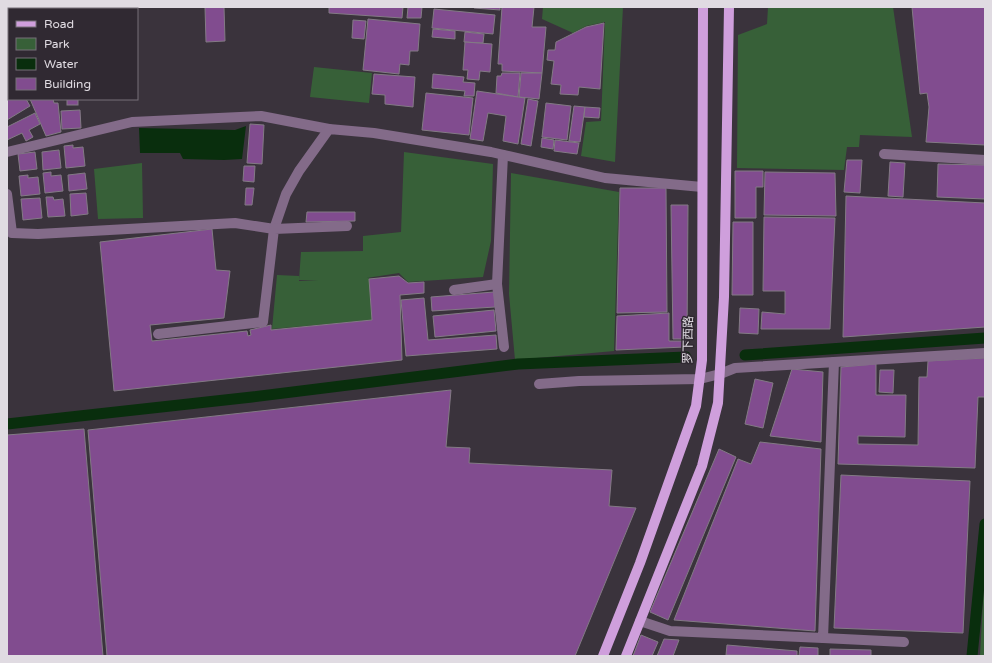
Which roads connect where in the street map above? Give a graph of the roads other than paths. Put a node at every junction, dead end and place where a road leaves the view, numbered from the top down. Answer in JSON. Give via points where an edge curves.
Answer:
{"nodes":[{"id":1,"x":703,"y":7,"type":"edge"},
{"id":2,"x":729,"y":7,"type":"edge"},
{"id":3,"x":329,"y":129,"type":"junction"},
{"id":4,"x":7,"y":152,"type":"edge"},
{"id":5,"x":884,"y":154,"type":"dead end"},
{"id":6,"x":504,"y":155,"type":"junction"},
{"id":7,"x":985,"y":160,"type":"edge"},
{"id":8,"x":702,"y":187,"type":"junction"},
{"id":9,"x":7,"y":194,"type":"edge"},
{"id":10,"x":347,"y":226,"type":"dead end"},
{"id":11,"x":274,"y":229,"type":"junction"},
{"id":12,"x":9,"y":234,"type":"edge"},
{"id":13,"x":497,"y":284,"type":"junction"},
{"id":14,"x":454,"y":290,"type":"dead end"},
{"id":15,"x":158,"y":334,"type":"dead end"},
{"id":16,"x":504,"y":347,"type":"dead end"},
{"id":17,"x":983,"y":353,"type":"edge"},
{"id":18,"x":834,"y":362,"type":"junction"},
{"id":19,"x":720,"y":374,"type":"junction"},
{"id":20,"x":700,"y":379,"type":"junction"},
{"id":21,"x":539,"y":384,"type":"dead end"},
{"id":22,"x":640,"y":621,"type":"junction"},
{"id":23,"x":823,"y":638,"type":"junction"},
{"id":24,"x":904,"y":642,"type":"dead end"},
{"id":25,"x":602,"y":656,"type":"edge"},
{"id":26,"x":626,"y":656,"type":"edge"}],
"edges":[{"from":1,"to":8,"type":"main road","name":"罗下西路"},
{"from":2,"to":19,"type":"main road","via":[[724,297]]},
{"from":3,"to":4,"type":"street","via":[[261,116],[132,122]]},
{"from":3,"to":6,"type":"street","via":[[374,133]]},
{"from":3,"to":11,"type":"street","via":[[286,194]]},
{"from":5,"to":7,"type":"street"},
{"from":6,"to":8,"type":"street","via":[[605,178]]},
{"from":6,"to":13,"type":"street"},
{"from":8,"to":20,"type":"main road","name":"罗下西路"},
{"from":9,"to":12,"type":"street"},
{"from":10,"to":11,"type":"street"},
{"from":11,"to":12,"type":"street","via":[[235,224]]},
{"from":11,"to":15,"type":"street","via":[[263,322]]},
{"from":13,"to":14,"type":"street"},
{"from":13,"to":16,"type":"street"},
{"from":17,"to":18,"type":"street"},
{"from":18,"to":19,"type":"street","via":[[735,368]]},
{"from":18,"to":23,"type":"street"},
{"from":19,"to":20,"type":"street"},
{"from":19,"to":22,"type":"main road","via":[[718,403],[702,466]]},
{"from":20,"to":21,"type":"street"},
{"from":20,"to":25,"type":"main road","name":"罗下西路","via":[[694,413],[640,563]]},
{"from":22,"to":23,"type":"street","via":[[670,631]]},
{"from":22,"to":26,"type":"main road"},
{"from":23,"to":24,"type":"street"}]}
